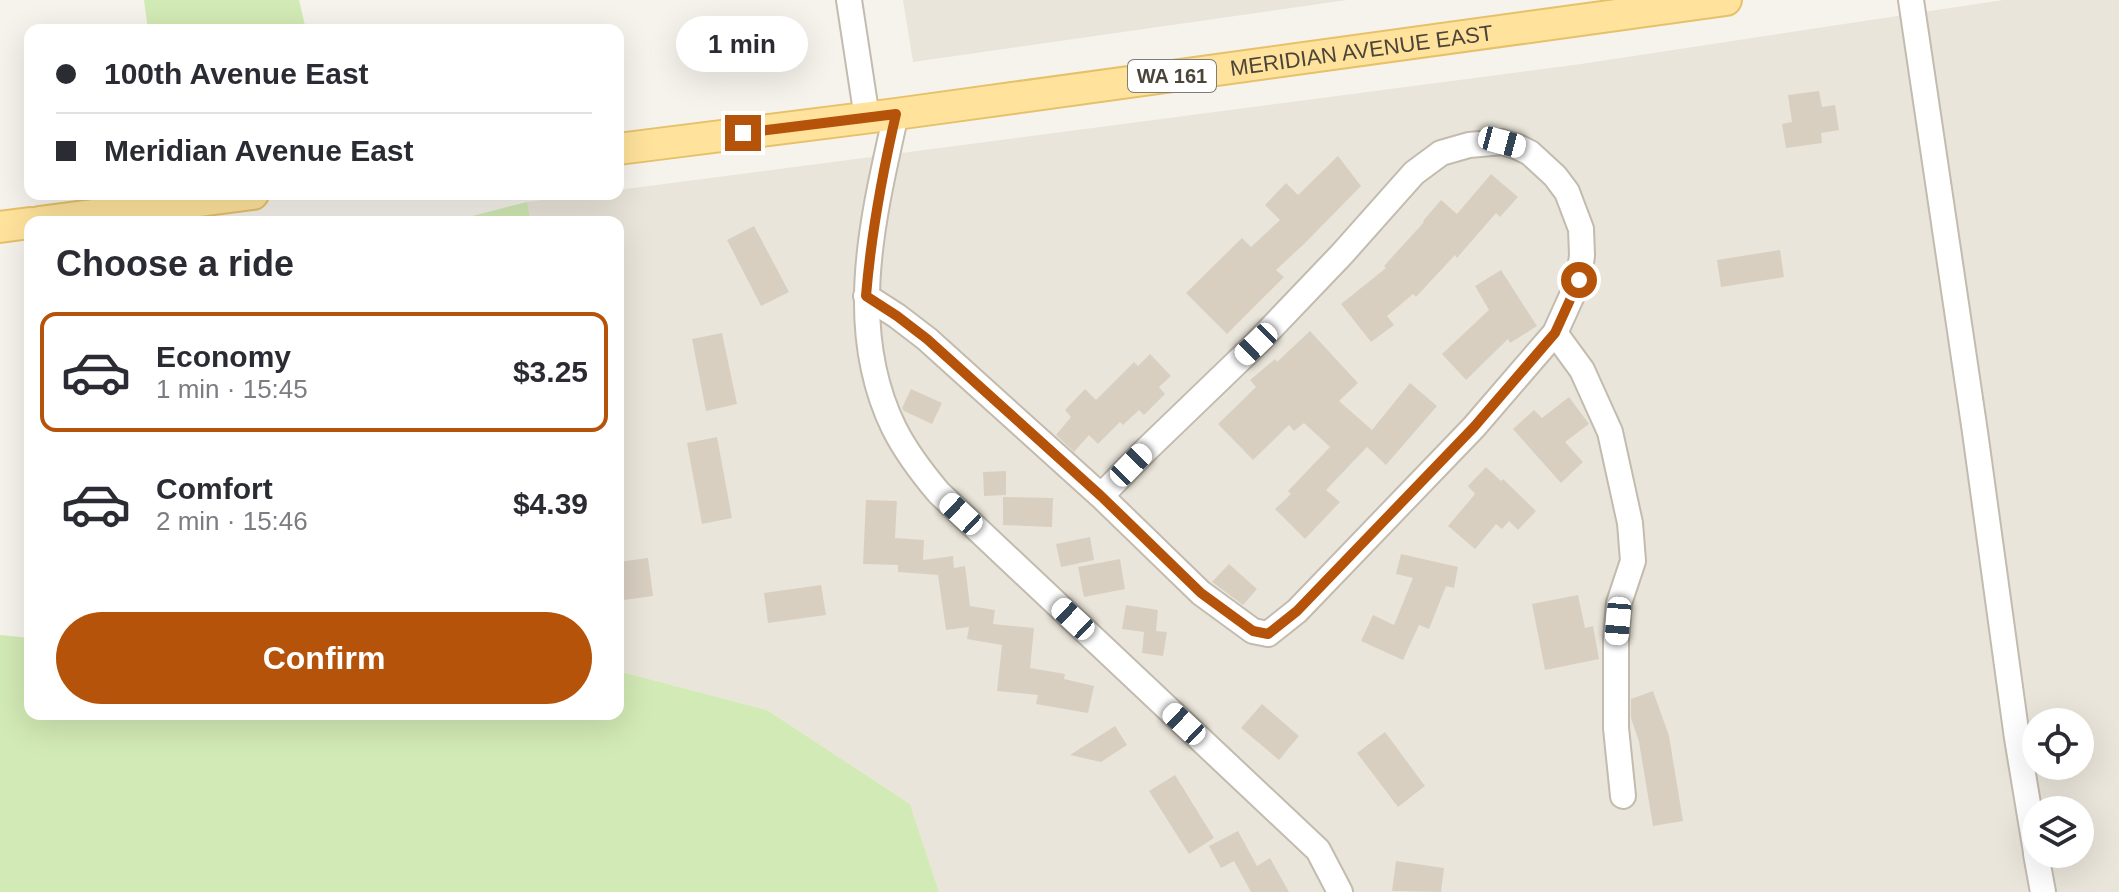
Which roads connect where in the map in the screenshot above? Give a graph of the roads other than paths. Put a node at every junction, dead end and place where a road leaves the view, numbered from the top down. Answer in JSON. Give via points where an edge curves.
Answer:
{"nodes":[{"id":1,"x":849,"y":0,"type":"edge"},
{"id":2,"x":1726,"y":0,"type":"edge"},
{"id":3,"x":1911,"y":0,"type":"edge"},
{"id":4,"x":882,"y":116,"type":"junction"},
{"id":5,"x":624,"y":148,"type":"edge"},
{"id":6,"x":207,"y":200,"type":"edge"},
{"id":7,"x":85,"y":216,"type":"edge"},
{"id":8,"x":24,"y":224,"type":"edge"},
{"id":9,"x":0,"y":227,"type":"edge"},
{"id":10,"x":866,"y":296,"type":"junction"},
{"id":11,"x":1555,"y":333,"type":"junction"},
{"id":12,"x":1101,"y":496,"type":"junction"},
{"id":13,"x":1623,"y":796,"type":"dead end"},
{"id":14,"x":2027,"y":796,"type":"edge"},
{"id":15,"x":2039,"y":868,"type":"edge"},
{"id":16,"x":1340,"y":892,"type":"edge"},
{"id":17,"x":2043,"y":892,"type":"edge"}],
"edges":[{"from":1,"to":4,"type":"street"},
{"from":2,"to":4,"type":"main road","name":"MERIDIAN AVENUE EAST","number":"WA 161"},
{"from":3,"to":14,"type":"street"},
{"from":4,"to":5,"type":"main road","name":"MERIDIAN AVENUE EAST","number":"WA 161"},
{"from":4,"to":10,"type":"street"},
{"from":6,"to":7,"type":"main road"},
{"from":8,"to":9,"type":"main road"},
{"from":10,"to":12,"type":"street","via":[[927,339]]},
{"from":10,"to":16,"type":"street","via":[[872,365],[881,396],[907,451],[939,493],[1318,850]]},
{"from":11,"to":12,"type":"street","via":[[1474,427],[1297,611],[1268,634],[1253,631],[1201,593]]},
{"from":11,"to":12,"type":"street","via":[[1579,280],[1582,255],[1581,229],[1567,192],[1545,164],[1502,142],[1441,153],[1414,173],[1256,344]]},
{"from":11,"to":13,"type":"street","via":[[1582,370],[1610,432],[1630,523],[1633,561],[1619,603],[1616,639]]},
{"from":15,"to":17,"type":"street"}]}
